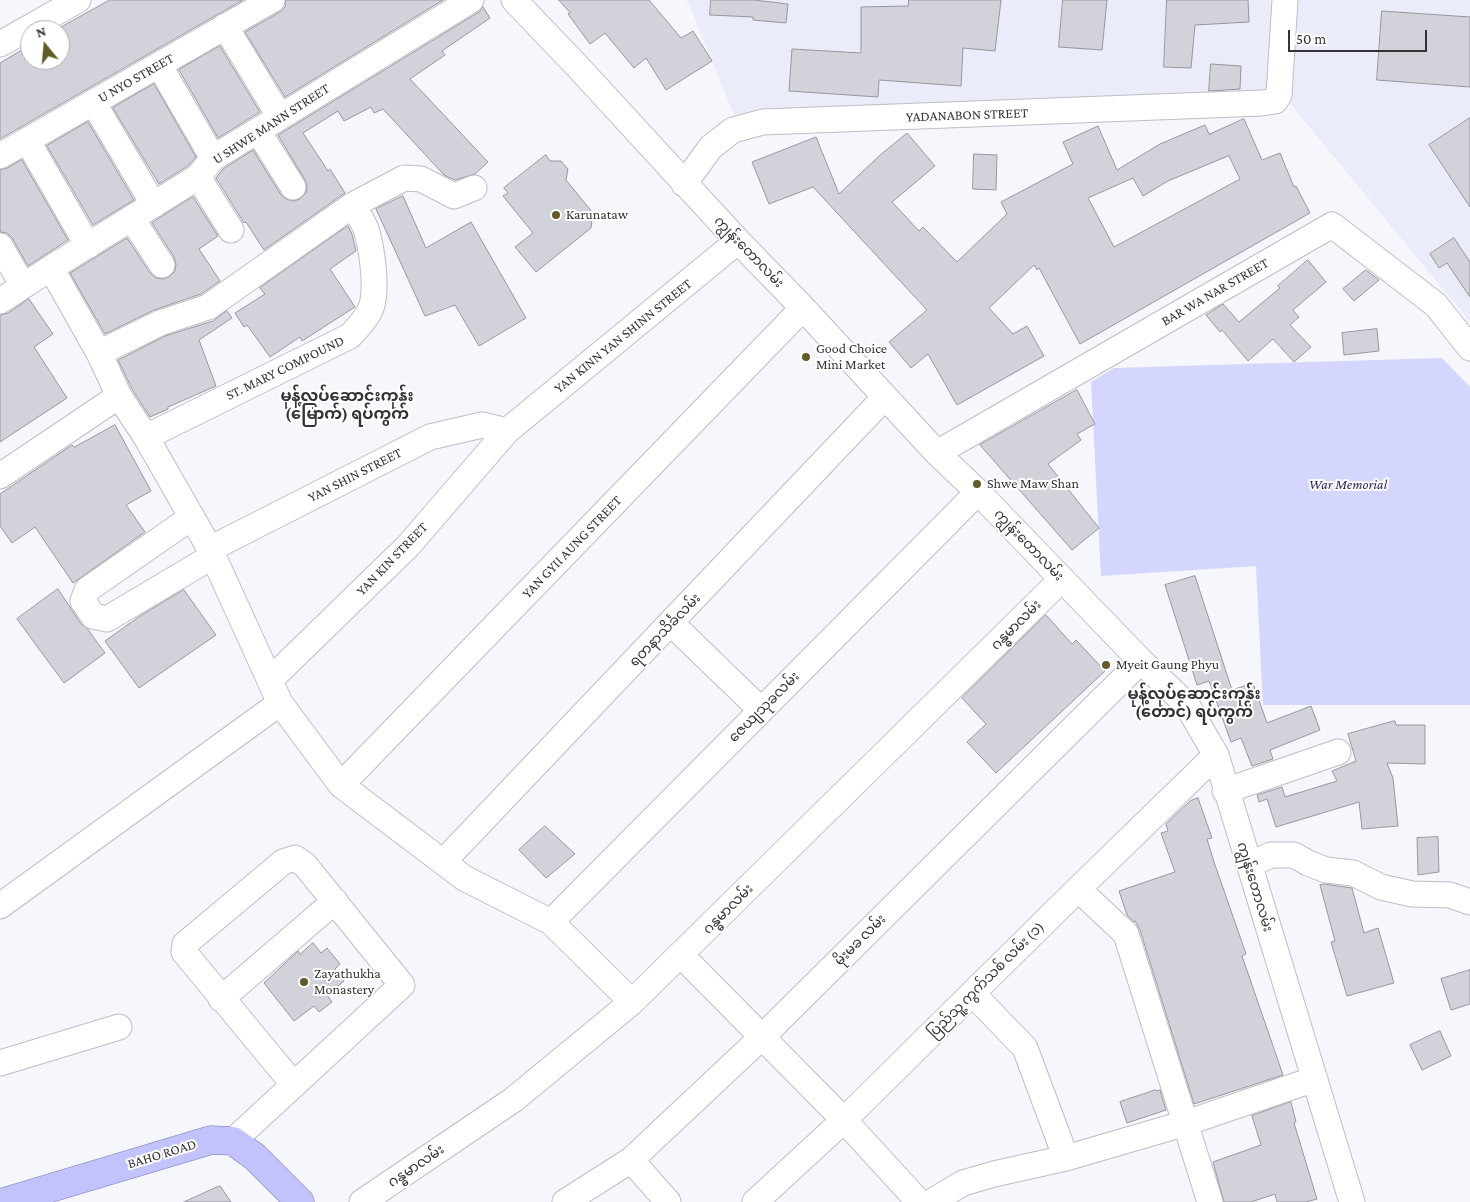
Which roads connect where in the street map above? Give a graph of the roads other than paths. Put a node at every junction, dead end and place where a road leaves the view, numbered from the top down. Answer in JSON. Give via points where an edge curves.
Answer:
{"nodes":[{"id":1,"x":78,"y":0,"type":"edge"},
{"id":2,"x":272,"y":0,"type":"edge"},
{"id":3,"x":471,"y":0,"type":"edge"},
{"id":4,"x":514,"y":0,"type":"edge"},
{"id":5,"x":1285,"y":0,"type":"edge"},
{"id":6,"x":225,"y":26,"type":"junction"},
{"id":7,"x":0,"y":44,"type":"edge"},
{"id":8,"x":159,"y":65,"type":"junction"},
{"id":9,"x":93,"y":102,"type":"junction"},
{"id":10,"x":280,"y":117,"type":"junction"},
{"id":11,"x":258,"y":131,"type":"junction"},
{"id":12,"x":27,"y":140,"type":"junction"},
{"id":13,"x":0,"y":156,"type":"edge"},
{"id":14,"x":206,"y":167,"type":"junction"},
{"id":15,"x":684,"y":184,"type":"junction"},
{"id":16,"x":293,"y":187,"type":"dead end"},
{"id":17,"x":474,"y":188,"type":"dead end"},
{"id":18,"x":154,"y":205,"type":"junction"},
{"id":19,"x":353,"y":205,"type":"junction"},
{"id":20,"x":132,"y":219,"type":"junction"},
{"id":21,"x":231,"y":230,"type":"dead end"},
{"id":22,"x":738,"y":241,"type":"junction"},
{"id":23,"x":0,"y":246,"type":"edge"},
{"id":24,"x":88,"y":246,"type":"junction"},
{"id":25,"x":162,"y":266,"type":"dead end"},
{"id":26,"x":50,"y":268,"type":"junction"},
{"id":27,"x":23,"y":286,"type":"junction"},
{"id":28,"x":0,"y":301,"type":"edge"},
{"id":29,"x":803,"y":308,"type":"junction"},
{"id":30,"x":1470,"y":348,"type":"edge"},
{"id":31,"x":99,"y":353,"type":"junction"},
{"id":32,"x":119,"y":396,"type":"junction"},
{"id":33,"x":885,"y":397,"type":"junction"},
{"id":34,"x":507,"y":431,"type":"junction"},
{"id":35,"x":146,"y":437,"type":"junction"},
{"id":36,"x":937,"y":453,"type":"junction"},
{"id":37,"x":0,"y":476,"type":"edge"},
{"id":38,"x":978,"y":492,"type":"junction"},
{"id":39,"x":192,"y":517,"type":"junction"},
{"id":40,"x":212,"y":552,"type":"junction"},
{"id":41,"x":1062,"y":579,"type":"junction"},
{"id":42,"x":671,"y":623,"type":"junction"},
{"id":43,"x":1141,"y":661,"type":"junction"},
{"id":44,"x":270,"y":680,"type":"junction"},
{"id":45,"x":280,"y":703,"type":"junction"},
{"id":46,"x":761,"y":710,"type":"junction"},
{"id":47,"x":1338,"y":752,"type":"dead end"},
{"id":48,"x":1216,"y":755,"type":"junction"},
{"id":49,"x":341,"y":785,"type":"junction"},
{"id":50,"x":1225,"y":791,"type":"junction"},
{"id":51,"x":443,"y":862,"type":"junction"},
{"id":52,"x":1249,"y":865,"type":"junction"},
{"id":53,"x":1078,"y":888,"type":"junction"},
{"id":54,"x":335,"y":901,"type":"junction"},
{"id":55,"x":1470,"y":902,"type":"edge"},
{"id":56,"x":0,"y":906,"type":"edge"},
{"id":57,"x":551,"y":922,"type":"junction"},
{"id":58,"x":681,"y":956,"type":"junction"},
{"id":59,"x":973,"y":994,"type":"junction"},
{"id":60,"x":221,"y":998,"type":"junction"},
{"id":61,"x":632,"y":1002,"type":"junction"},
{"id":62,"x":119,"y":1026,"type":"dead end"},
{"id":63,"x":762,"y":1037,"type":"junction"},
{"id":64,"x":0,"y":1063,"type":"edge"},
{"id":65,"x":1315,"y":1080,"type":"junction"},
{"id":66,"x":294,"y":1085,"type":"junction"},
{"id":67,"x":844,"y":1120,"type":"junction"},
{"id":68,"x":1186,"y":1123,"type":"junction"},
{"id":69,"x":233,"y":1141,"type":"junction"},
{"id":70,"x":1066,"y":1158,"type":"junction"},
{"id":71,"x":631,"y":1160,"type":"junction"},
{"id":72,"x":4,"y":1202,"type":"edge"},
{"id":73,"x":300,"y":1202,"type":"edge"},
{"id":74,"x":362,"y":1202,"type":"edge"},
{"id":75,"x":565,"y":1202,"type":"edge"},
{"id":76,"x":668,"y":1202,"type":"edge"},
{"id":77,"x":755,"y":1202,"type":"edge"},
{"id":78,"x":919,"y":1202,"type":"edge"},
{"id":79,"x":931,"y":1202,"type":"edge"},
{"id":80,"x":1210,"y":1202,"type":"edge"},
{"id":81,"x":1352,"y":1202,"type":"edge"}],
"edges":[{"from":1,"to":7,"type":"street"},
{"from":2,"to":6,"type":"street","name":"U NYO STREET"},
{"from":3,"to":10,"type":"street","name":"U SHWE MANN STREET"},
{"from":4,"to":15,"type":"street","name":"ကျွန်းတောလမ်း"},
{"from":5,"to":15,"type":"street","name":"YADANABON STREET","via":[[1276,101],[764,122],[733,130],[711,148]]},
{"from":6,"to":8,"type":"street","name":"U NYO STREET"},
{"from":6,"to":10,"type":"street"},
{"from":8,"to":9,"type":"street","name":"U NYO STREET"},
{"from":8,"to":14,"type":"street"},
{"from":9,"to":12,"type":"street","name":"U NYO STREET"},
{"from":9,"to":18,"type":"street"},
{"from":10,"to":11,"type":"street","name":"U SHWE MANN STREET"},
{"from":11,"to":14,"type":"street","name":"U SHWE MANN STREET"},
{"from":11,"to":16,"type":"street"},
{"from":12,"to":13,"type":"street","name":"U NYO STREET"},
{"from":12,"to":24,"type":"street"},
{"from":14,"to":18,"type":"street","name":"U SHWE MANN STREET"},
{"from":14,"to":21,"type":"street"},
{"from":15,"to":22,"type":"street","name":"ကျွန်းတောလမ်း"},
{"from":17,"to":19,"type":"street","via":[[454,196],[421,180],[404,178]]},
{"from":18,"to":20,"type":"street","name":"U SHWE MANN STREET"},
{"from":19,"to":31,"type":"street","via":[[208,307],[160,323]]},
{"from":19,"to":35,"type":"street","name":"ST. MARY COMPOUND","via":[[365,227],[372,262],[372,306],[365,320],[350,336]]},
{"from":20,"to":24,"type":"street","name":"U SHWE MANN STREET"},
{"from":20,"to":25,"type":"street"},
{"from":22,"to":29,"type":"street","name":"ကျွန်းတောလမ်း"},
{"from":22,"to":34,"type":"street","name":"YAN KINN YAN SHINN STREET"},
{"from":23,"to":27,"type":"street"},
{"from":24,"to":26,"type":"street","name":"U SHWE MANN STREET"},
{"from":26,"to":27,"type":"street","name":"U SHWE MANN STREET"},
{"from":26,"to":31,"type":"street"},
{"from":27,"to":28,"type":"street","name":"U SHWE MANN STREET"},
{"from":29,"to":33,"type":"street","name":"ကျွန်းတောလမ်း"},
{"from":29,"to":49,"type":"street","name":"YAN GYII AUNG STREET"},
{"from":30,"to":36,"type":"street","name":"BAR WA NAR STREET","via":[[1436,305],[1332,225]]},
{"from":31,"to":32,"type":"street"},
{"from":32,"to":35,"type":"street"},
{"from":32,"to":37,"type":"street"},
{"from":33,"to":36,"type":"street","name":"ကျွန်းတောလမ်း"},
{"from":33,"to":42,"type":"street","name":"ရတနာသိင်္ခလမ်း"},
{"from":34,"to":40,"type":"street","name":"YAN SHIN STREET","via":[[482,425],[430,437]]},
{"from":34,"to":44,"type":"street","name":"YAN KIN STREET","via":[[408,546]]},
{"from":35,"to":39,"type":"street"},
{"from":36,"to":38,"type":"street","name":"ကျွန်းတောလမ်း"},
{"from":38,"to":41,"type":"street","name":"ကျွန်းတောလမ်း"},
{"from":38,"to":46,"type":"street","name":"ဇေယျသုခလမ်း"},
{"from":39,"to":40,"type":"street"},
{"from":39,"to":40,"type":"street","name":"YAN SHIN STREET","via":[[87,590],[83,601],[93,616],[107,620]]},
{"from":40,"to":44,"type":"street"},
{"from":41,"to":43,"type":"street","name":"ကျွန်းတောလမ်း"},
{"from":41,"to":58,"type":"street","name":"ဂန္ဓမာလမ်း"},
{"from":42,"to":46,"type":"street"},
{"from":42,"to":51,"type":"street","name":"ရတနာသိင်္ခလမ်း"},
{"from":43,"to":48,"type":"street","name":"ကျွန်းတောလမ်း","via":[[1187,705]]},
{"from":43,"to":63,"type":"street","name":"မိုးမခ လမ်း"},
{"from":44,"to":45,"type":"street"},
{"from":45,"to":49,"type":"street"},
{"from":45,"to":56,"type":"street"},
{"from":46,"to":57,"type":"street","name":"ဇေယျသုခလမ်း"},
{"from":47,"to":50,"type":"street"},
{"from":48,"to":50,"type":"street","name":"ကျွန်းတောလမ်း"},
{"from":48,"to":53,"type":"street","name":"ပြည်သူ့ ကွက်သစ် လမ်း (၁)"},
{"from":49,"to":51,"type":"street"},
{"from":50,"to":52,"type":"street","name":"ကျွန်းတောလမ်း"},
{"from":51,"to":57,"type":"street","via":[[464,878]]},
{"from":52,"to":55,"type":"street","via":[[1271,855],[1294,855],[1326,870],[1353,873],[1381,887],[1412,894],[1450,895]]},
{"from":52,"to":65,"type":"street","name":"ကျွန်းတောလမ်း"},
{"from":53,"to":59,"type":"street","name":"ပြည်သူ့ ကွက်သစ် လမ်း (၁)"},
{"from":53,"to":68,"type":"street","via":[[1126,934]]},
{"from":54,"to":60,"type":"street"},
{"from":54,"to":60,"type":"street","via":[[305,865],[295,858],[283,862],[186,944],[184,952]]},
{"from":54,"to":66,"type":"street","via":[[402,985]]},
{"from":57,"to":61,"type":"street"},
{"from":58,"to":61,"type":"street","name":"ဂန္ဓမာလမ်း"},
{"from":58,"to":63,"type":"street"},
{"from":59,"to":67,"type":"street","name":"ပြည်သူ့ ကွက်သစ် လမ်း (၁)"},
{"from":59,"to":70,"type":"street","via":[[1025,1048]]},
{"from":60,"to":66,"type":"street"},
{"from":61,"to":74,"type":"street","name":"ဂန္ဓမာလမ်း","via":[[513,1100]]},
{"from":62,"to":64,"type":"street"},
{"from":63,"to":67,"type":"street"},
{"from":63,"to":71,"type":"street","name":"မိုးမခ လမ်း"},
{"from":65,"to":68,"type":"street"},
{"from":65,"to":81,"type":"street","name":"ကျွန်းတောလမ်း"},
{"from":66,"to":69,"type":"street"},
{"from":67,"to":77,"type":"street","name":"ပြည်သူ့ ကွက်သစ် လမ်း (၁)"},
{"from":67,"to":78,"type":"street"},
{"from":68,"to":70,"type":"street"},
{"from":68,"to":80,"type":"street"},
{"from":69,"to":72,"type":"main road","name":"BAHO ROAD","via":[[211,1140]]},
{"from":69,"to":73,"type":"main road","via":[[255,1157]]},
{"from":70,"to":79,"type":"street","via":[[963,1183]]},
{"from":71,"to":75,"type":"street","name":"မိုးမခ လမ်း"},
{"from":71,"to":76,"type":"street"}]}
